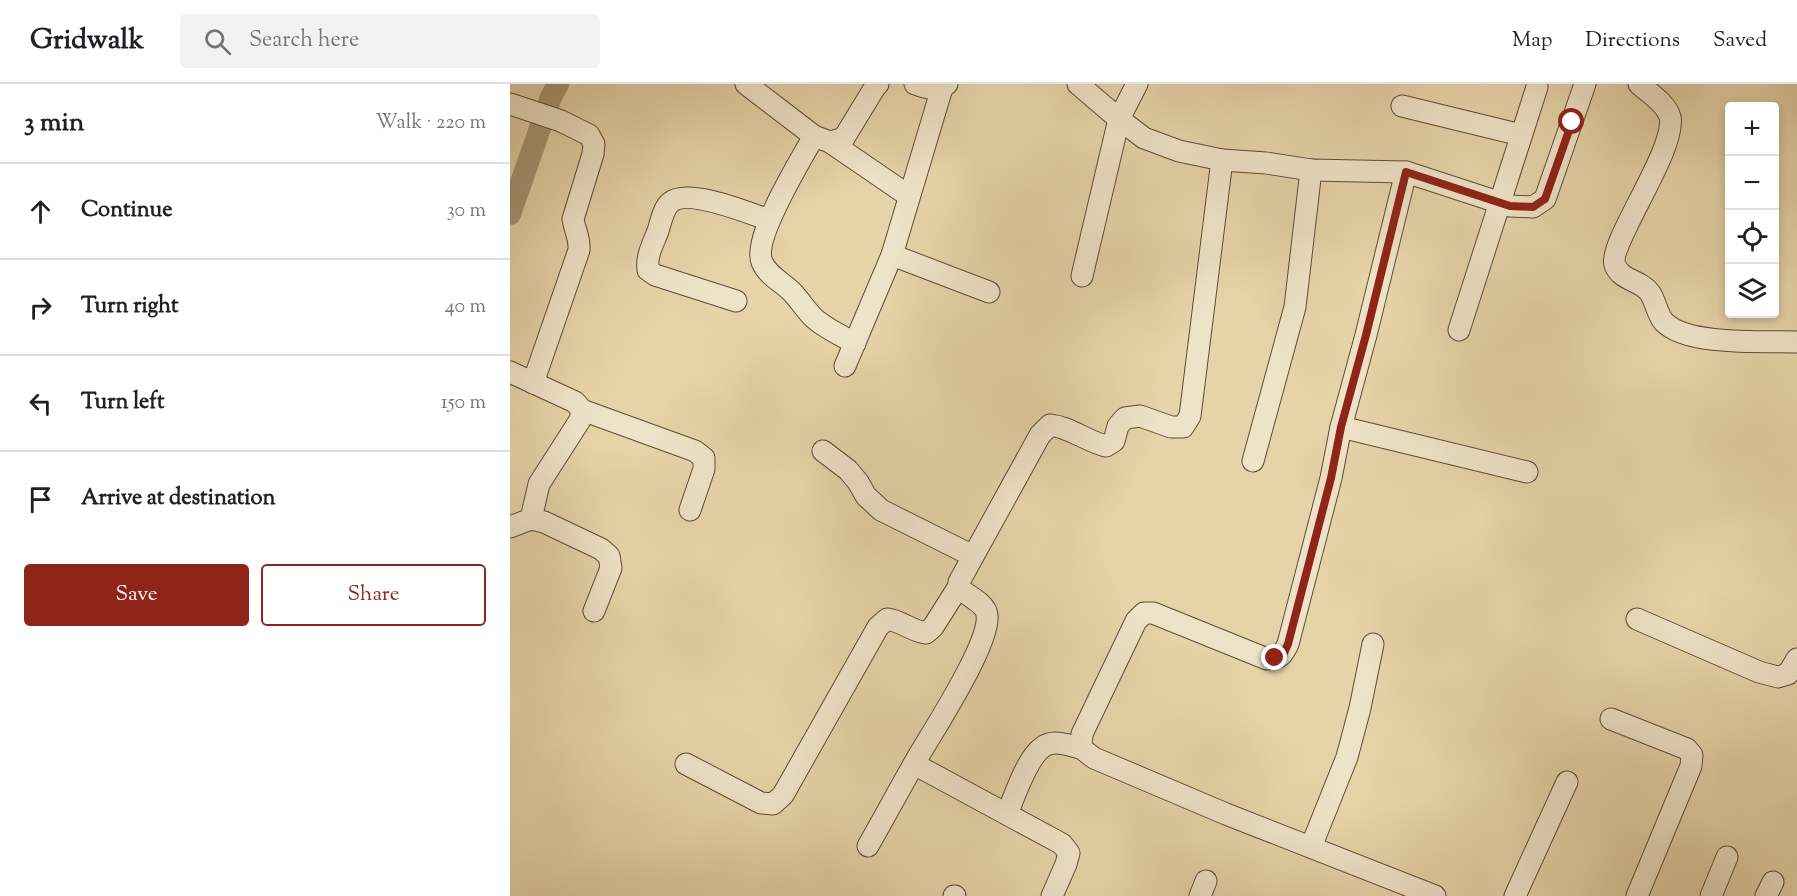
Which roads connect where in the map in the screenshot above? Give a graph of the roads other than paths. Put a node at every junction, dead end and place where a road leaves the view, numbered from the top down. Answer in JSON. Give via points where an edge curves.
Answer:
{"nodes":[{"id":1,"x":746,"y":84,"type":"edge"},
{"id":2,"x":878,"y":84,"type":"edge"},
{"id":3,"x":915,"y":84,"type":"edge"},
{"id":4,"x":1078,"y":84,"type":"edge"},
{"id":5,"x":1137,"y":84,"type":"edge"},
{"id":6,"x":1585,"y":84,"type":"edge"},
{"id":7,"x":1638,"y":84,"type":"edge"},
{"id":8,"x":944,"y":86,"type":"edge"},
{"id":9,"x":1537,"y":87,"type":"dead end"},
{"id":10,"x":1402,"y":106,"type":"dead end"},
{"id":11,"x":519,"y":107,"type":"edge"},
{"id":12,"x":1119,"y":119,"type":"junction"},
{"id":13,"x":1521,"y":135,"type":"junction"},
{"id":14,"x":822,"y":139,"type":"junction"},
{"id":15,"x":1222,"y":160,"type":"junction"},
{"id":16,"x":1311,"y":170,"type":"junction"},
{"id":17,"x":1406,"y":172,"type":"junction"},
{"id":18,"x":909,"y":196,"type":"junction"},
{"id":19,"x":1499,"y":202,"type":"junction"},
{"id":20,"x":769,"y":220,"type":"junction"},
{"id":21,"x":892,"y":255,"type":"junction"},
{"id":22,"x":1082,"y":276,"type":"dead end"},
{"id":23,"x":989,"y":292,"type":"dead end"},
{"id":24,"x":735,"y":301,"type":"dead end"},
{"id":25,"x":1459,"y":330,"type":"dead end"},
{"id":26,"x":1797,"y":342,"type":"edge"},
{"id":27,"x":855,"y":344,"type":"junction"},
{"id":28,"x":845,"y":366,"type":"dead end"},
{"id":29,"x":510,"y":372,"type":"edge"},
{"id":30,"x":534,"y":383,"type":"junction"},
{"id":31,"x":582,"y":410,"type":"junction"},
{"id":32,"x":1341,"y":427,"type":"junction"},
{"id":33,"x":823,"y":451,"type":"dead end"},
{"id":34,"x":1253,"y":460,"type":"dead end"},
{"id":35,"x":1527,"y":472,"type":"dead end"},
{"id":36,"x":690,"y":510,"type":"dead end"},
{"id":37,"x":531,"y":519,"type":"junction"},
{"id":38,"x":510,"y":527,"type":"edge"},
{"id":39,"x":973,"y":556,"type":"junction"},
{"id":40,"x":959,"y":586,"type":"junction"},
{"id":41,"x":594,"y":611,"type":"dead end"},
{"id":42,"x":1637,"y":619,"type":"dead end"},
{"id":43,"x":1373,"y":644,"type":"dead end"},
{"id":44,"x":1797,"y":659,"type":"edge"},
{"id":45,"x":1611,"y":719,"type":"dead end"},
{"id":46,"x":1081,"y":748,"type":"junction"},
{"id":47,"x":686,"y":764,"type":"dead end"},
{"id":48,"x":914,"y":764,"type":"junction"},
{"id":49,"x":1567,"y":782,"type":"dead end"},
{"id":50,"x":1007,"y":814,"type":"junction"},
{"id":51,"x":868,"y":846,"type":"dead end"},
{"id":52,"x":1311,"y":847,"type":"junction"},
{"id":53,"x":1727,"y":857,"type":"dead end"},
{"id":54,"x":1052,"y":896,"type":"edge"},
{"id":55,"x":1435,"y":896,"type":"edge"},
{"id":56,"x":1515,"y":896,"type":"edge"},
{"id":57,"x":1637,"y":896,"type":"edge"},
{"id":58,"x":1711,"y":896,"type":"edge"}],
"edges":[{"from":1,"to":14,"type":"street"},
{"from":2,"to":14,"type":"street","via":[[844,138]]},
{"from":3,"to":8,"type":"street","via":[[927,89]]},
{"from":4,"to":12,"type":"street"},
{"from":5,"to":12,"type":"street"},
{"from":6,"to":19,"type":"street","via":[[1545,199],[1533,207]]},
{"from":7,"to":26,"type":"street","via":[[1664,105],[1670,117],[1669,132],[1616,251],[1615,267],[1623,277],[1643,286],[1661,319],[1682,333],[1717,340]]},
{"from":8,"to":18,"type":"street"},
{"from":9,"to":13,"type":"street"},
{"from":10,"to":13,"type":"street"},
{"from":11,"to":30,"type":"street","via":[[561,121],[589,135],[594,144],[573,219],[580,239],[579,250]]},
{"from":12,"to":15,"type":"street","via":[[1144,138],[1179,151]]},
{"from":12,"to":22,"type":"street"},
{"from":13,"to":19,"type":"street"},
{"from":14,"to":18,"type":"street"},
{"from":14,"to":20,"type":"street"},
{"from":15,"to":16,"type":"street"},
{"from":15,"to":39,"type":"street","via":[[1190,416],[1183,427],[1170,428],[1140,416],[1125,417],[1114,441],[1106,446],[1050,425],[1040,435]]},
{"from":16,"to":17,"type":"street"},
{"from":16,"to":34,"type":"street","via":[[1295,307]]},
{"from":17,"to":19,"type":"street"},
{"from":17,"to":32,"type":"street"},
{"from":18,"to":21,"type":"street"},
{"from":19,"to":25,"type":"street"},
{"from":20,"to":24,"type":"street","via":[[703,199],[682,197],[666,209],[646,261],[648,270]]},
{"from":20,"to":27,"type":"street","via":[[760,246],[761,261],[770,275],[788,287],[814,318]]},
{"from":21,"to":23,"type":"street"},
{"from":21,"to":27,"type":"street"},
{"from":27,"to":28,"type":"street"},
{"from":29,"to":30,"type":"street"},
{"from":30,"to":31,"type":"street","via":[[575,402]]},
{"from":31,"to":36,"type":"street","via":[[696,451],[704,458]]},
{"from":31,"to":37,"type":"street","via":[[580,420],[539,484]]},
{"from":32,"to":35,"type":"street"},
{"from":32,"to":46,"type":"street","via":[[1283,655],[1267,659],[1153,613],[1144,613],[1136,621],[1082,735]]},
{"from":33,"to":39,"type":"street","via":[[848,470],[881,510]]},
{"from":37,"to":38,"type":"street"},
{"from":37,"to":41,"type":"street","via":[[609,556],[611,568]]},
{"from":39,"to":40,"type":"street"},
{"from":40,"to":47,"type":"street","via":[[926,633],[887,619],[878,627],[783,795],[773,804],[761,803]]},
{"from":40,"to":48,"type":"street","via":[[985,609],[986,630],[965,678]]},
{"from":42,"to":44,"type":"street","via":[[1778,677],[1788,674]]},
{"from":43,"to":52,"type":"street","via":[[1347,757]]},
{"from":45,"to":57,"type":"street","via":[[1687,749],[1692,755],[1691,766]]},
{"from":46,"to":50,"type":"street","via":[[1051,743],[1040,748]]},
{"from":46,"to":52,"type":"street","via":[[1094,758]]},
{"from":48,"to":50,"type":"street"},
{"from":48,"to":51,"type":"street"},
{"from":49,"to":56,"type":"street"},
{"from":50,"to":54,"type":"street","via":[[1062,844],[1069,853]]},
{"from":52,"to":55,"type":"street"},
{"from":53,"to":58,"type":"street"}]}
